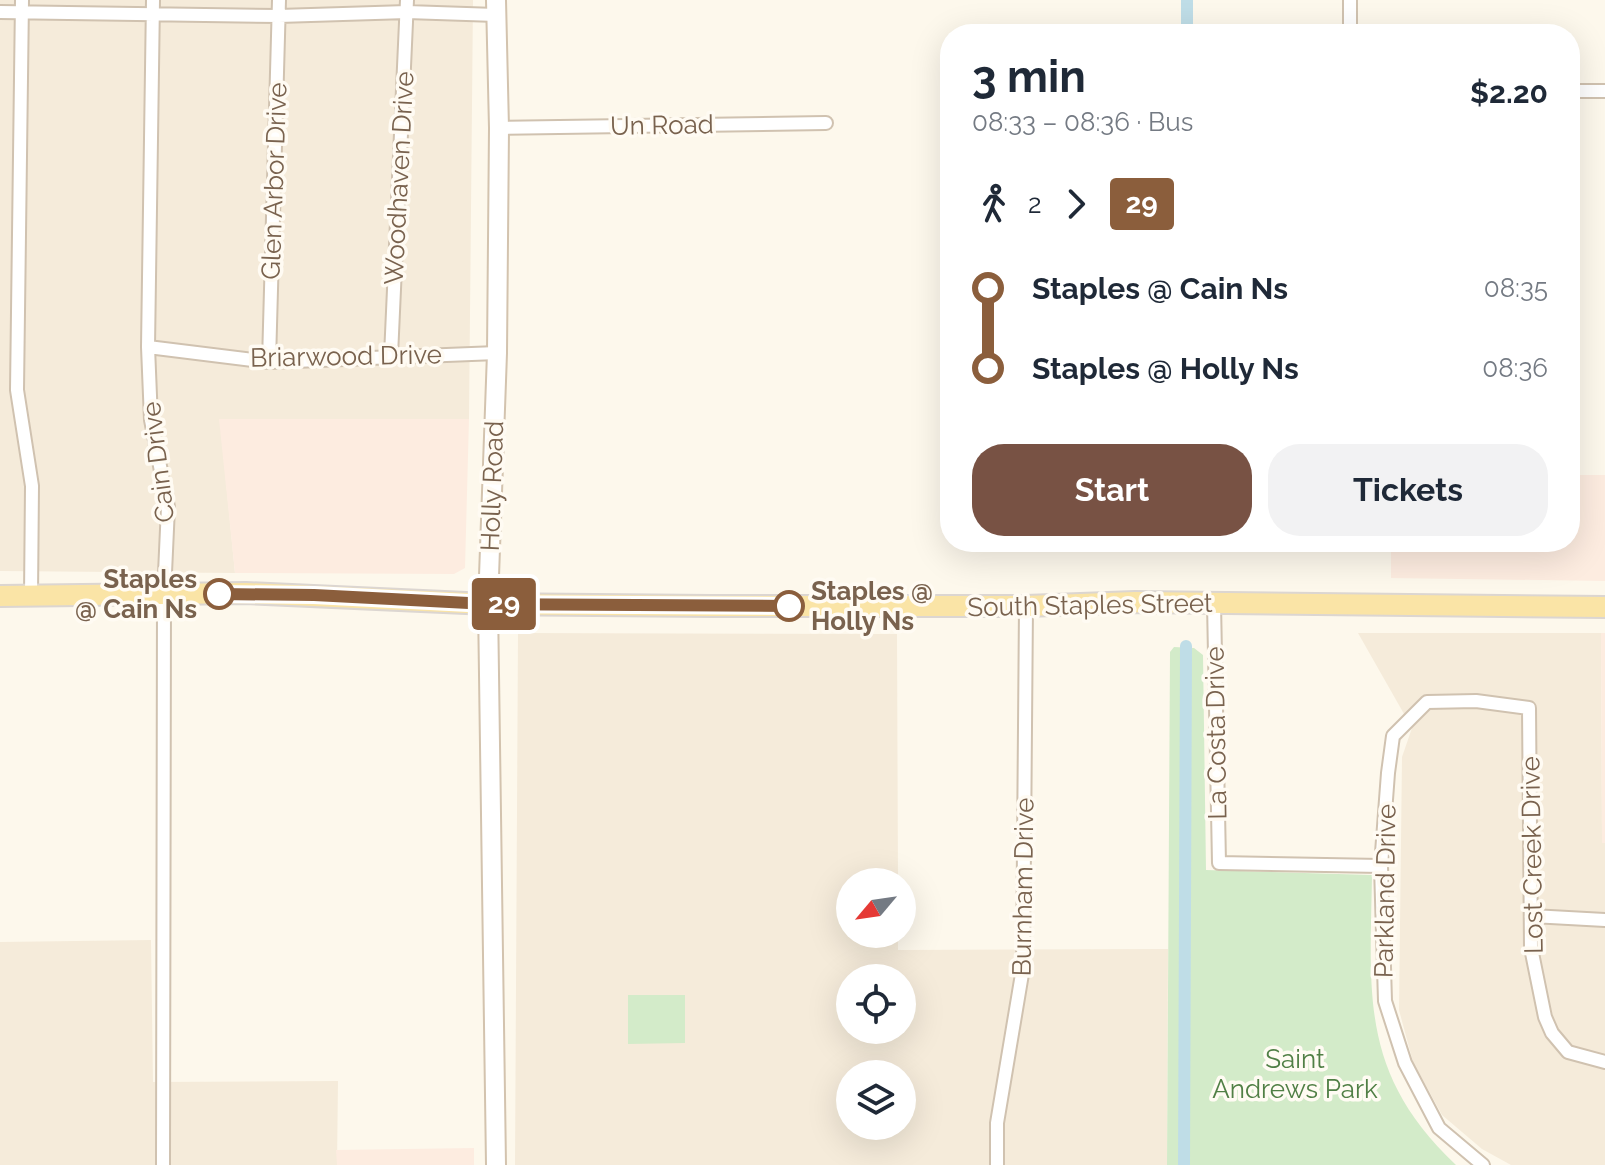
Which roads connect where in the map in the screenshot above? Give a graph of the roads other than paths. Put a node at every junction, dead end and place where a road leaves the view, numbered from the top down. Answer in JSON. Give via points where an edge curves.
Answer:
{"nodes":[{"id":1,"x":153,"y":0,"type":"edge"},
{"id":2,"x":279,"y":0,"type":"edge"},
{"id":3,"x":1350,"y":0,"type":"edge"},
{"id":4,"x":22,"y":6,"type":"edge"},
{"id":5,"x":407,"y":6,"type":"edge"},
{"id":6,"x":496,"y":8,"type":"edge"},
{"id":7,"x":0,"y":12,"type":"edge"},
{"id":8,"x":153,"y":14,"type":"junction"},
{"id":9,"x":279,"y":16,"type":"junction"},
{"id":10,"x":1350,"y":24,"type":"edge"},
{"id":11,"x":1580,"y":91,"type":"edge"},
{"id":12,"x":1605,"y":91,"type":"edge"},
{"id":13,"x":826,"y":123,"type":"dead end"},
{"id":14,"x":499,"y":128,"type":"junction"},
{"id":15,"x":148,"y":347,"type":"junction"},
{"id":16,"x":497,"y":353,"type":"junction"},
{"id":17,"x":391,"y":356,"type":"junction"},
{"id":18,"x":269,"y":362,"type":"junction"},
{"id":19,"x":164,"y":595,"type":"junction"},
{"id":20,"x":0,"y":596,"type":"edge"},
{"id":21,"x":31,"y":596,"type":"junction"},
{"id":22,"x":1214,"y":603,"type":"junction"},
{"id":23,"x":488,"y":604,"type":"junction"},
{"id":24,"x":1026,"y":606,"type":"junction"},
{"id":25,"x":1605,"y":607,"type":"edge"},
{"id":26,"x":1529,"y":708,"type":"joint"},
{"id":27,"x":1381,"y":866,"type":"junction"},
{"id":28,"x":1532,"y":916,"type":"junction"},
{"id":29,"x":1605,"y":920,"type":"edge"},
{"id":30,"x":1605,"y":1062,"type":"edge"},
{"id":31,"x":163,"y":1165,"type":"edge"},
{"id":32,"x":496,"y":1165,"type":"edge"},
{"id":33,"x":997,"y":1165,"type":"edge"},
{"id":34,"x":1483,"y":1165,"type":"edge"}],
"edges":[{"from":1,"to":8,"type":"street","name":"Cain Drive"},
{"from":2,"to":9,"type":"street","name":"Glen Arbor Drive"},
{"from":3,"to":10,"type":"street"},
{"from":4,"to":7,"type":"street"},
{"from":4,"to":8,"type":"street"},
{"from":4,"to":21,"type":"street","via":[[17,390],[32,486]]},
{"from":5,"to":6,"type":"street"},
{"from":5,"to":9,"type":"street"},
{"from":5,"to":17,"type":"street","name":"Woodhaven Drive"},
{"from":6,"to":14,"type":"main road","name":"Holly Road"},
{"from":8,"to":9,"type":"street"},
{"from":8,"to":15,"type":"street","name":"Cain Drive"},
{"from":9,"to":18,"type":"street","name":"Glen Arbor Drive"},
{"from":11,"to":12,"type":"street"},
{"from":13,"to":14,"type":"street","name":"Un Road"},
{"from":14,"to":16,"type":"main road","name":"Holly Road"},
{"from":15,"to":18,"type":"street","name":"Briarwood Drive"},
{"from":15,"to":19,"type":"street","name":"Cain Drive","via":[[151,420],[168,507]]},
{"from":16,"to":17,"type":"street","name":"Briarwood Drive"},
{"from":16,"to":23,"type":"main road","name":"Holly Road"},
{"from":17,"to":18,"type":"street","name":"Briarwood Drive"},
{"from":19,"to":21,"type":"main road","name":"South Staples Street"},
{"from":19,"to":23,"type":"main road","name":"South Staples Street","via":[[246,593]]},
{"from":19,"to":31,"type":"street","name":"Cain Drive"},
{"from":20,"to":21,"type":"main road","name":"South Staples Street"},
{"from":22,"to":24,"type":"main road","name":"South Staples Street"},
{"from":22,"to":25,"type":"main road","name":"South Staples Street"},
{"from":22,"to":27,"type":"street","name":"La Costa Drive","via":[[1219,863]]},
{"from":23,"to":24,"type":"main road","name":"South Staples Street"},
{"from":23,"to":32,"type":"main road","name":"Holly Road"},
{"from":24,"to":33,"type":"street","name":"Burnham Drive","via":[[1023,968],[997,1123]]},
{"from":26,"to":27,"type":"street","name":"Parkland Drive","via":[[1455,700],[1427,702],[1410,716],[1393,736]]},
{"from":26,"to":28,"type":"street","name":"Lost Creek Drive"},
{"from":27,"to":34,"type":"street","name":"Parkland Drive","via":[[1385,1001],[1405,1063],[1439,1128]]},
{"from":28,"to":29,"type":"street"},
{"from":28,"to":30,"type":"street","name":"Lost Creek Drive","via":[[1531,948],[1552,1033],[1568,1052]]}]}
